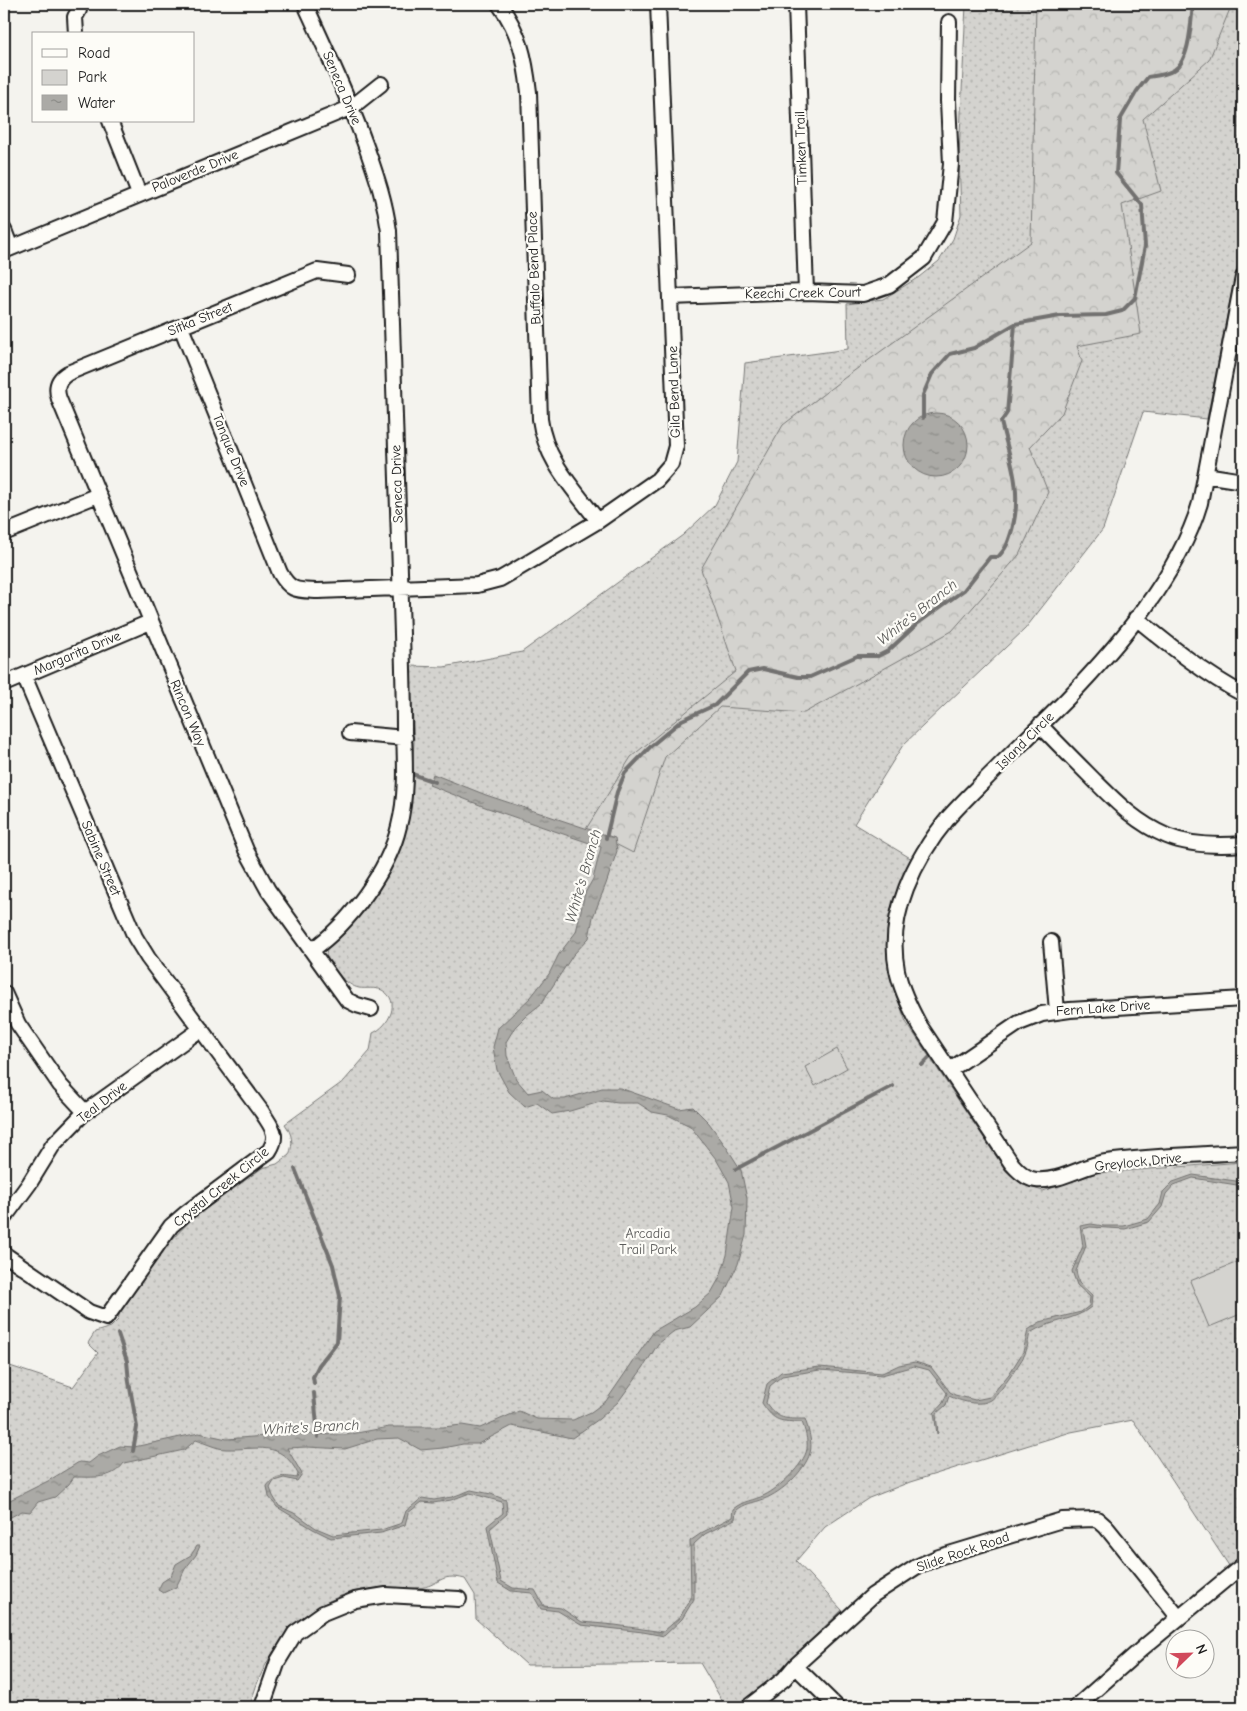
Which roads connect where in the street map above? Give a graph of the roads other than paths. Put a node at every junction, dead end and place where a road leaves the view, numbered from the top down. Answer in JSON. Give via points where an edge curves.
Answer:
{"nodes":[{"id":1,"x":305,"y":4,"type":"edge"},
{"id":2,"x":498,"y":4,"type":"edge"},
{"id":3,"x":658,"y":4,"type":"edge"},
{"id":4,"x":796,"y":4,"type":"edge"},
{"id":5,"x":79,"y":10,"type":"dead end"},
{"id":6,"x":949,"y":22,"type":"dead end"},
{"id":7,"x":76,"y":32,"type":"edge"},
{"id":8,"x":381,"y":84,"type":"dead end"},
{"id":9,"x":352,"y":107,"type":"junction"},
{"id":10,"x":110,"y":122,"type":"edge"},
{"id":11,"x":139,"y":194,"type":"junction"},
{"id":12,"x":4,"y":230,"type":"edge"},
{"id":13,"x":7,"y":249,"type":"edge"},
{"id":14,"x":348,"y":275,"type":"dead end"},
{"id":15,"x":1243,"y":277,"type":"edge"},
{"id":16,"x":806,"y":292,"type":"junction"},
{"id":17,"x":670,"y":298,"type":"junction"},
{"id":18,"x":1239,"y":320,"type":"edge"},
{"id":19,"x":181,"y":327,"type":"junction"},
{"id":20,"x":58,"y":383,"type":"joint"},
{"id":21,"x":1205,"y":476,"type":"junction"},
{"id":22,"x":1243,"y":481,"type":"edge"},
{"id":23,"x":98,"y":495,"type":"junction"},
{"id":24,"x":598,"y":521,"type":"junction"},
{"id":25,"x":4,"y":533,"type":"edge"},
{"id":26,"x":280,"y":573,"type":"joint"},
{"id":27,"x":401,"y":589,"type":"junction"},
{"id":28,"x":1136,"y":618,"type":"junction"},
{"id":29,"x":150,"y":622,"type":"junction"},
{"id":30,"x":24,"y":676,"type":"junction"},
{"id":31,"x":4,"y":684,"type":"edge"},
{"id":32,"x":1243,"y":694,"type":"edge"},
{"id":33,"x":1040,"y":725,"type":"junction"},
{"id":34,"x":350,"y":733,"type":"dead end"},
{"id":35,"x":405,"y":738,"type":"junction"},
{"id":36,"x":1243,"y":844,"type":"edge"},
{"id":37,"x":1051,"y":942,"type":"dead end"},
{"id":38,"x":312,"y":950,"type":"junction"},
{"id":39,"x":4,"y":993,"type":"edge"},
{"id":40,"x":1243,"y":999,"type":"edge"},
{"id":41,"x":371,"y":1009,"type":"dead end"},
{"id":42,"x":1057,"y":1011,"type":"junction"},
{"id":43,"x":201,"y":1029,"type":"junction"},
{"id":44,"x":950,"y":1070,"type":"junction"},
{"id":45,"x":85,"y":1112,"type":"junction"},
{"id":46,"x":1243,"y":1152,"type":"edge"},
{"id":47,"x":1034,"y":1180,"type":"joint"},
{"id":48,"x":4,"y":1218,"type":"edge"},
{"id":49,"x":4,"y":1254,"type":"edge"},
{"id":50,"x":1243,"y":1565,"type":"edge"},
{"id":51,"x":459,"y":1599,"type":"dead end"},
{"id":52,"x":1179,"y":1618,"type":"junction"},
{"id":53,"x":794,"y":1666,"type":"junction"},
{"id":54,"x":262,"y":1707,"type":"edge"},
{"id":55,"x":748,"y":1707,"type":"edge"},
{"id":56,"x":837,"y":1707,"type":"edge"},
{"id":57,"x":1076,"y":1707,"type":"edge"}],
"edges":[{"from":1,"to":9,"type":"street","name":"Seneca Drive"},
{"from":2,"to":24,"type":"street","name":"Buffalo Bend Place","via":[[519,38],[529,92],[542,432],[554,463]]},
{"from":3,"to":17,"type":"street","name":"Gila Bend Lane"},
{"from":4,"to":16,"type":"street","name":"Timken Trail"},
{"from":5,"to":7,"type":"street","via":[[75,17]]},
{"from":6,"to":16,"type":"street","name":"Keechi Creek Court","via":[[951,164],[945,222],[924,258],[889,285],[863,294]]},
{"from":8,"to":9,"type":"street","name":"Paloverde Drive"},
{"from":9,"to":11,"type":"street","name":"Paloverde Drive"},
{"from":9,"to":27,"type":"street","name":"Seneca Drive","via":[[383,196],[389,231]]},
{"from":10,"to":11,"type":"street"},
{"from":11,"to":13,"type":"street","name":"Paloverde Drive"},
{"from":12,"to":13,"type":"street"},
{"from":14,"to":19,"type":"street","name":"Sitka Street","via":[[317,271]]},
{"from":15,"to":18,"type":"street","name":"Island Circle"},
{"from":16,"to":17,"type":"street","name":"Keechi Creek Court"},
{"from":17,"to":24,"type":"street","name":"Gila Bend Lane","via":[[676,446],[671,464],[657,480]]},
{"from":18,"to":21,"type":"street","name":"Island Circle"},
{"from":19,"to":20,"type":"street","name":"Sitka Street","via":[[68,373]]},
{"from":19,"to":26,"type":"street","name":"Tanque Drive"},
{"from":20,"to":23,"type":"street","name":"Rincon Way","via":[[57,393]]},
{"from":21,"to":22,"type":"street"},
{"from":21,"to":28,"type":"street","name":"Island Circle","via":[[1187,540],[1170,572]]},
{"from":23,"to":25,"type":"street"},
{"from":23,"to":29,"type":"street","name":"Rincon Way"},
{"from":24,"to":27,"type":"street","name":"Gila Bend Lane","via":[[500,579],[477,585]]},
{"from":26,"to":27,"type":"street","name":"Gila Bend Lane","via":[[287,585],[299,590]]},
{"from":27,"to":35,"type":"street","name":"Seneca Drive"},
{"from":28,"to":32,"type":"street","via":[[1200,667]]},
{"from":28,"to":33,"type":"street","name":"Island Circle","via":[[1092,672]]},
{"from":29,"to":30,"type":"street","name":"Margarita Drive"},
{"from":29,"to":38,"type":"street","name":"Rincon Way","via":[[246,850],[268,890]]},
{"from":30,"to":31,"type":"street","name":"Margarita Drive"},
{"from":30,"to":43,"type":"street","name":"Sabine Street","via":[[135,937]]},
{"from":33,"to":36,"type":"street","via":[[1116,803],[1150,828],[1169,837],[1203,845]]},
{"from":33,"to":44,"type":"street","name":"Island Circle","via":[[948,819],[927,848],[904,894],[896,929],[897,970],[909,1006]]},
{"from":34,"to":35,"type":"street"},
{"from":35,"to":38,"type":"street","name":"Seneca Drive","via":[[404,803],[400,826],[390,851],[368,891],[343,923]]},
{"from":37,"to":42,"type":"street"},
{"from":38,"to":41,"type":"street","name":"Rincon Way","via":[[347,1000]]},
{"from":39,"to":45,"type":"street","via":[[18,1024],[60,1085]]},
{"from":40,"to":42,"type":"street","name":"Fern Lake Drive"},
{"from":42,"to":44,"type":"street","name":"Fern Lake Drive","via":[[1019,1023]]},
{"from":43,"to":45,"type":"street","name":"Teal Drive"},
{"from":43,"to":49,"type":"street","name":"Crystal Creek Circle","via":[[275,1134],[275,1142],[269,1151],[171,1226],[106,1318],[89,1312]]},
{"from":44,"to":47,"type":"street","name":"Island Circle","via":[[1012,1164]]},
{"from":45,"to":48,"type":"street","name":"Teal Drive","via":[[53,1145]]},
{"from":46,"to":47,"type":"street","name":"Greylock Drive","via":[[1105,1162],[1053,1179]]},
{"from":50,"to":52,"type":"street"},
{"from":51,"to":54,"type":"street","via":[[386,1594],[355,1600],[323,1613],[295,1633],[278,1661]]},
{"from":52,"to":53,"type":"street","name":"Slide Rock Road","via":[[1097,1519],[1062,1520],[916,1567],[873,1595]]},
{"from":52,"to":57,"type":"street"},
{"from":53,"to":55,"type":"street","name":"Slide Rock Road"},
{"from":53,"to":56,"type":"street"}]}
